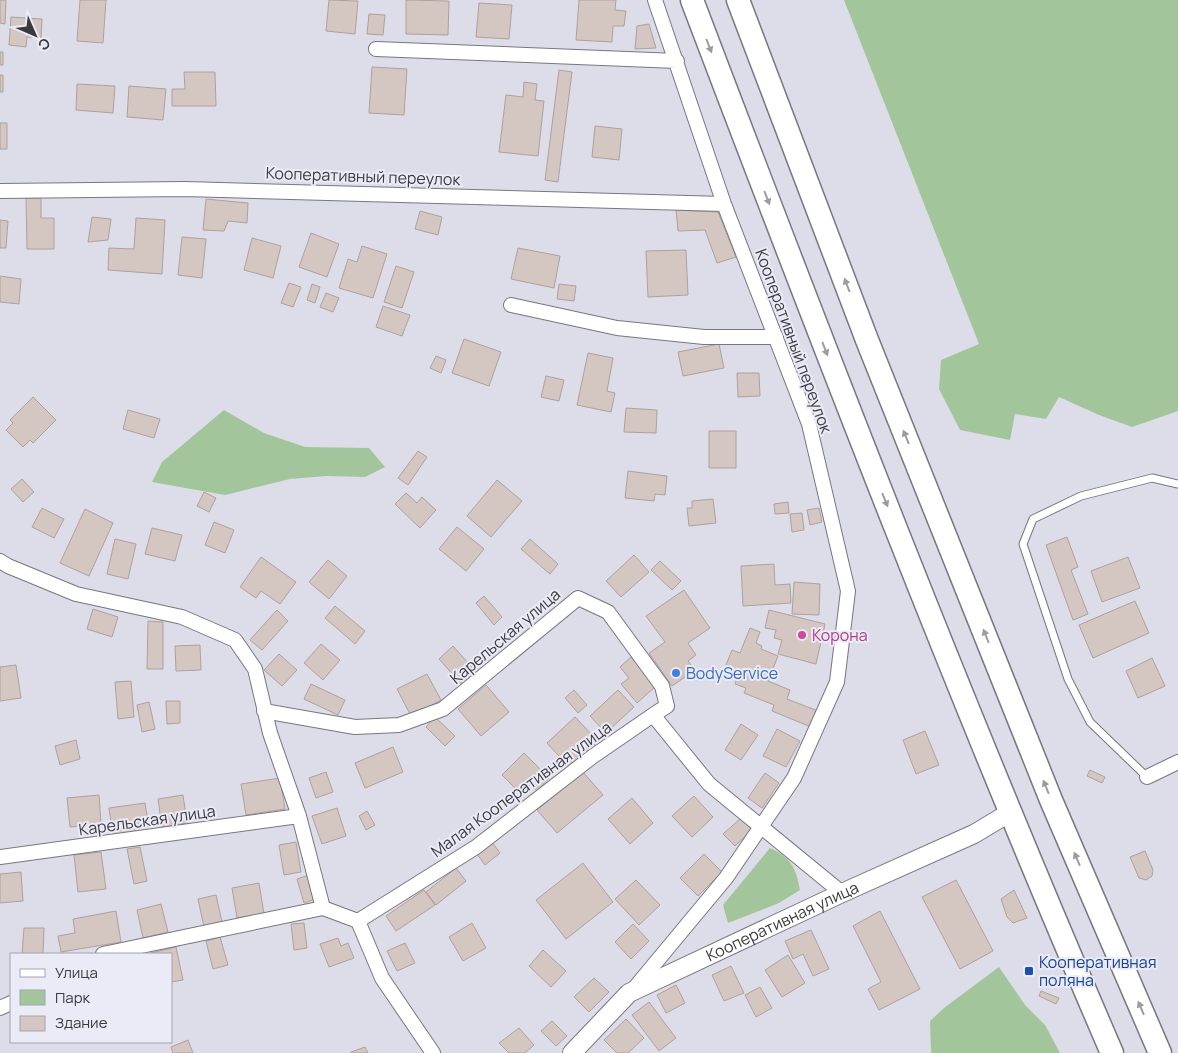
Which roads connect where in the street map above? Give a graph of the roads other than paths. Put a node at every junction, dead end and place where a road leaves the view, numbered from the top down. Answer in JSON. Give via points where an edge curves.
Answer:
{"nodes":[{"id":1,"x":655,"y":0,"type":"edge"},
{"id":2,"x":692,"y":0,"type":"edge"},
{"id":3,"x":738,"y":0,"type":"edge"},
{"id":4,"x":376,"y":49,"type":"dead end"},
{"id":5,"x":677,"y":61,"type":"junction"},
{"id":6,"x":0,"y":191,"type":"edge"},
{"id":7,"x":724,"y":204,"type":"junction"},
{"id":8,"x":511,"y":305,"type":"dead end"},
{"id":9,"x":776,"y":337,"type":"junction"},
{"id":10,"x":1178,"y":484,"type":"edge"},
{"id":11,"x":0,"y":561,"type":"edge"},
{"id":12,"x":264,"y":711,"type":"junction"},
{"id":13,"x":653,"y":715,"type":"junction"},
{"id":14,"x":1178,"y":762,"type":"edge"},
{"id":15,"x":1147,"y":777,"type":"joint"},
{"id":16,"x":1009,"y":813,"type":"junction"},
{"id":17,"x":299,"y":816,"type":"junction"},
{"id":18,"x":760,"y":827,"type":"junction"},
{"id":19,"x":0,"y":857,"type":"edge"},
{"id":20,"x":842,"y":893,"type":"junction"},
{"id":21,"x":323,"y":908,"type":"junction"},
{"id":22,"x":358,"y":921,"type":"junction"},
{"id":23,"x":108,"y":953,"type":"edge"},
{"id":24,"x":629,"y":993,"type":"junction"},
{"id":25,"x":433,"y":1053,"type":"edge"},
{"id":26,"x":572,"y":1053,"type":"edge"},
{"id":27,"x":1112,"y":1053,"type":"edge"},
{"id":28,"x":1160,"y":1053,"type":"edge"}],
"edges":[{"from":1,"to":5,"type":"street","name":"Кооперативный переулок"},
{"from":2,"to":16,"type":"main road","one_way":true,"via":[[828,358]]},
{"from":28,"to":3,"type":"main road","one_way":true,"via":[[1051,800],[868,340]]},
{"from":4,"to":5,"type":"street"},
{"from":5,"to":7,"type":"street","name":"Кооперативный переулок"},
{"from":6,"to":7,"type":"street","name":"Кооперативный переулок","via":[[185,189]]},
{"from":7,"to":9,"type":"street","name":"Кооперативный переулок"},
{"from":8,"to":9,"type":"street","via":[[617,328],[704,337]]},
{"from":9,"to":18,"type":"street","name":"Кооперативный переулок","via":[[809,424],[848,591],[838,682],[794,778]]},
{"from":10,"to":15,"type":"lane","via":[[1152,478],[1082,496],[1033,519],[1024,544],[1068,679],[1090,722]]},
{"from":11,"to":12,"type":"street","via":[[76,594],[182,617],[235,640],[255,669]]},
{"from":12,"to":13,"type":"street","name":"Карельская улица","via":[[356,727],[399,725],[443,709],[578,598],[608,612],[662,686],[667,706]]},
{"from":12,"to":17,"type":"street"},
{"from":13,"to":18,"type":"street","via":[[705,780]]},
{"from":13,"to":22,"type":"street","name":"Малая Кооперативная улица","via":[[592,757],[476,846]]},
{"from":14,"to":15,"type":"street"},
{"from":16,"to":20,"type":"street","name":"Кооперативная улица","via":[[974,834]]},
{"from":16,"to":27,"type":"main road"},
{"from":17,"to":19,"type":"street","name":"Карельская улица"},
{"from":17,"to":21,"type":"street"},
{"from":18,"to":20,"type":"street"},
{"from":18,"to":24,"type":"street","name":"Кооперативный переулок","via":[[726,878]]},
{"from":20,"to":24,"type":"street","name":"Кооперативная улица"},
{"from":21,"to":22,"type":"street"},
{"from":21,"to":23,"type":"street"},
{"from":22,"to":25,"type":"street","via":[[382,978]]},
{"from":24,"to":26,"type":"street","name":"Кооперативная улица"}]}
